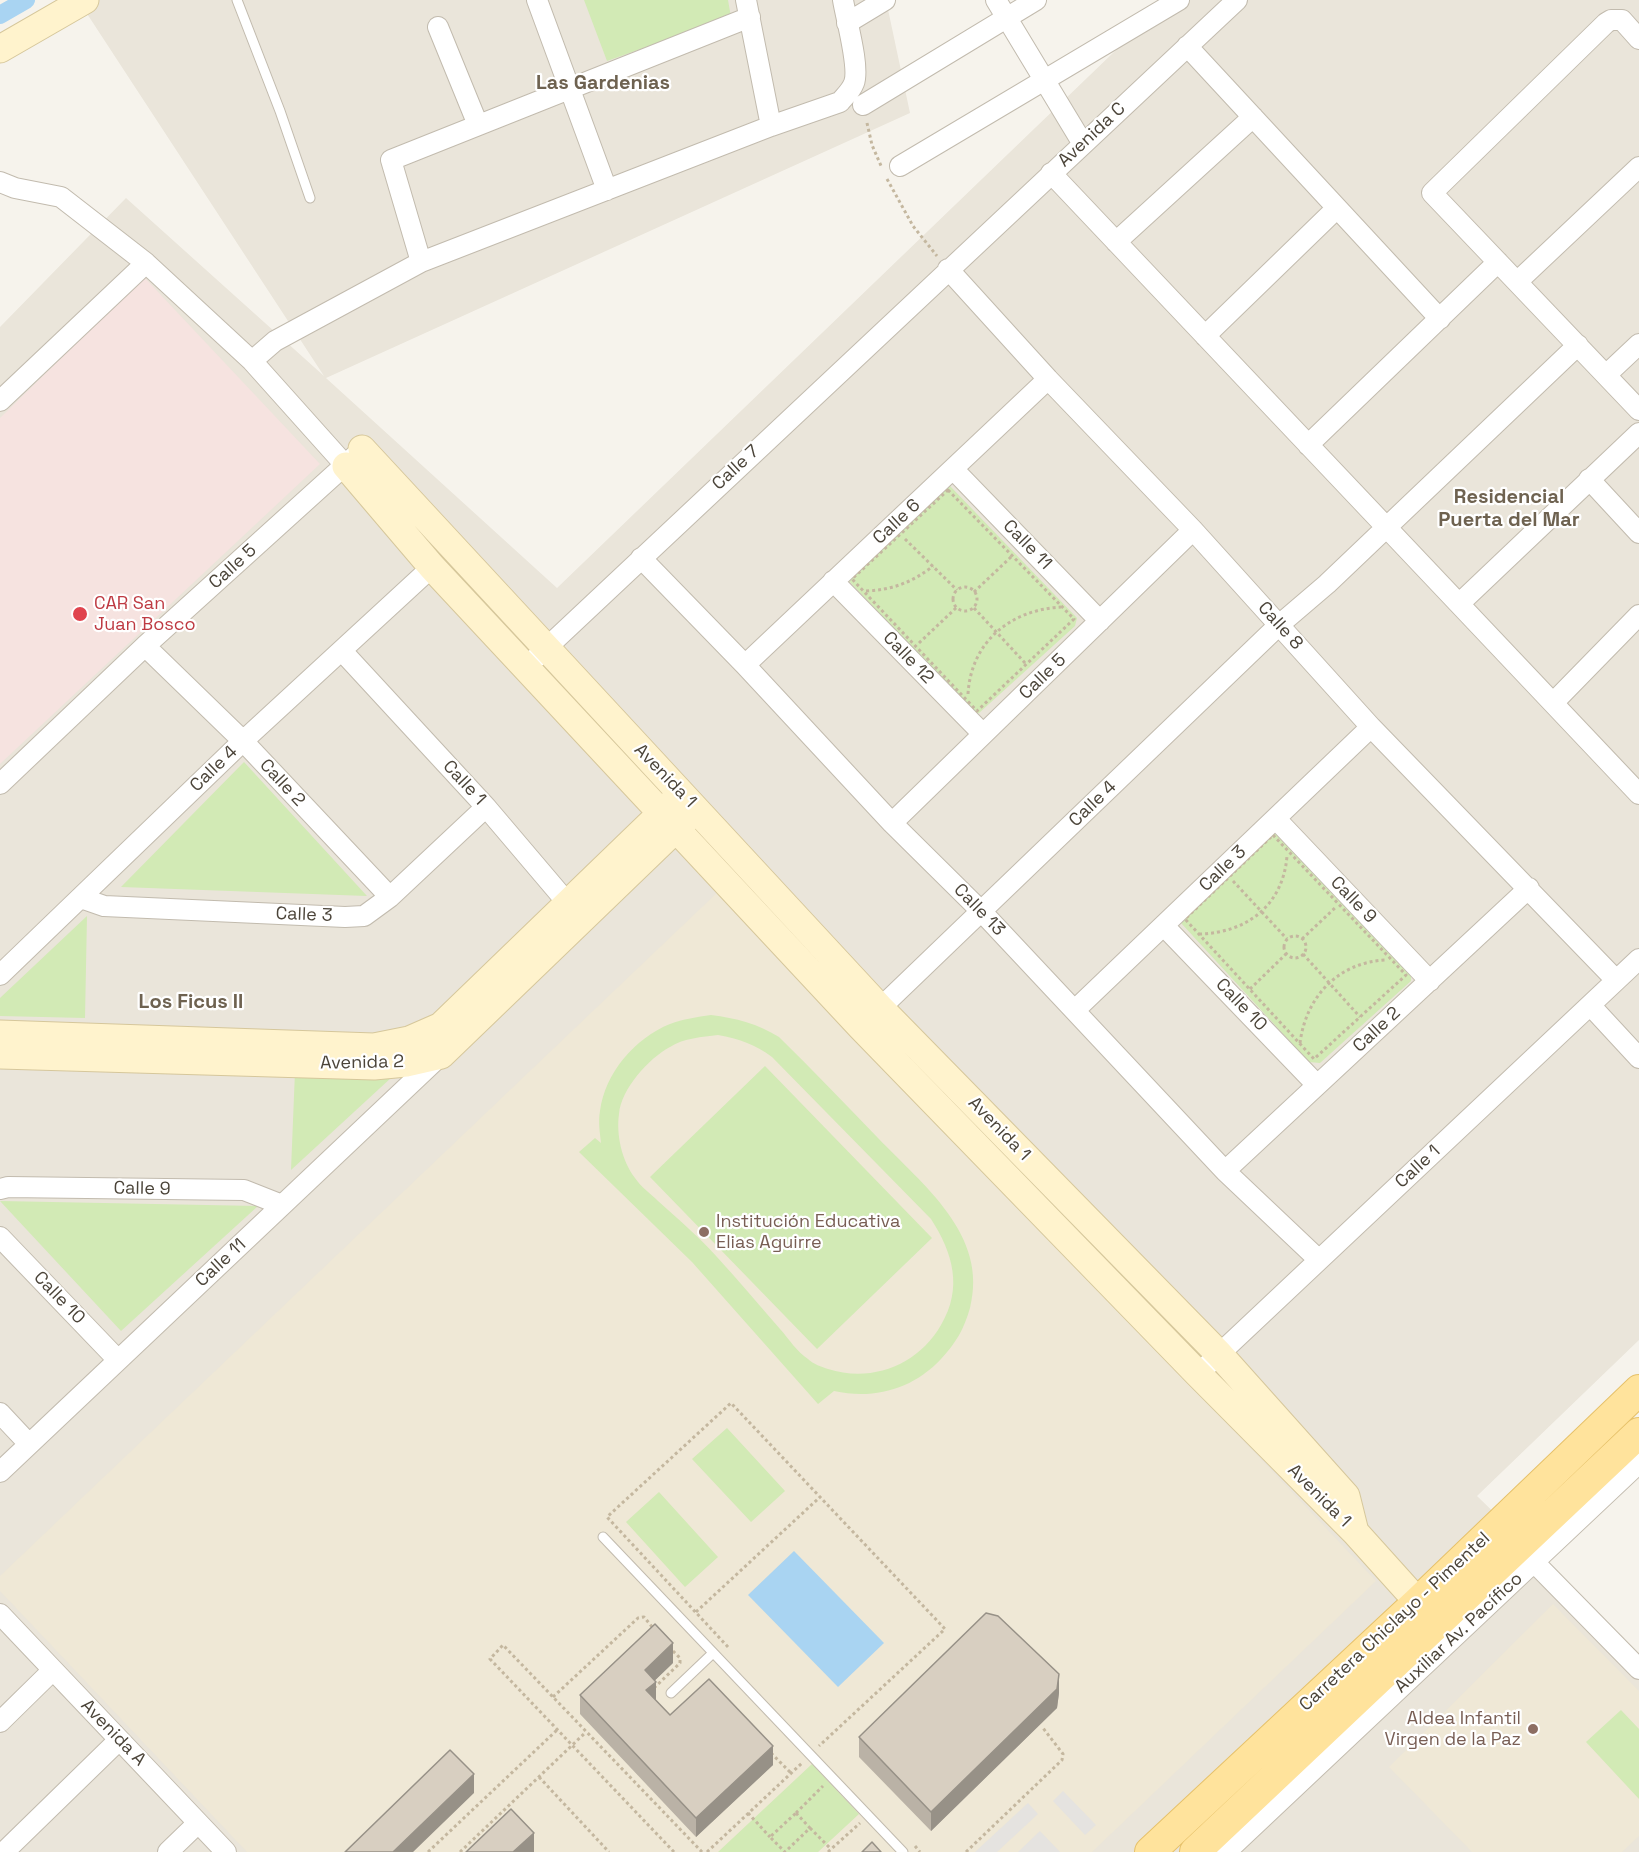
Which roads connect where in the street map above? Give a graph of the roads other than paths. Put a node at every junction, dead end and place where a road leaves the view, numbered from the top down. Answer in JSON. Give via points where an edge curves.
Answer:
{"nodes":[{"id":1,"x":85,"y":0,"type":"edge"},
{"id":2,"x":237,"y":0,"type":"edge"},
{"id":3,"x":537,"y":0,"type":"edge"},
{"id":4,"x":843,"y":0,"type":"edge"},
{"id":5,"x":885,"y":0,"type":"edge"},
{"id":6,"x":996,"y":0,"type":"edge"},
{"id":7,"x":1036,"y":0,"type":"edge"},
{"id":8,"x":1179,"y":0,"type":"edge"},
{"id":9,"x":1237,"y":0,"type":"edge"},
{"id":10,"x":1218,"y":7,"type":"edge"},
{"id":11,"x":748,"y":9,"type":"edge"},
{"id":12,"x":1007,"y":18,"type":"junction"},
{"id":13,"x":847,"y":23,"type":"junction"},
{"id":14,"x":438,"y":27,"type":"dead end"},
{"id":15,"x":1639,"y":39,"type":"edge"},
{"id":16,"x":1187,"y":46,"type":"junction"},
{"id":17,"x":0,"y":49,"type":"edge"},
{"id":18,"x":1044,"y":80,"type":"junction"},
{"id":19,"x":570,"y":89,"type":"junction"},
{"id":20,"x":863,"y":105,"type":"dead end"},
{"id":21,"x":1253,"y":117,"type":"junction"},
{"id":22,"x":477,"y":125,"type":"junction"},
{"id":23,"x":771,"y":126,"type":"junction"},
{"id":24,"x":1083,"y":144,"type":"junction"},
{"id":25,"x":900,"y":166,"type":"dead end"},
{"id":26,"x":1639,"y":166,"type":"edge"},
{"id":27,"x":1051,"y":173,"type":"junction"},
{"id":28,"x":0,"y":182,"type":"edge"},
{"id":29,"x":607,"y":190,"type":"junction"},
{"id":30,"x":310,"y":198,"type":"dead end"},
{"id":31,"x":1337,"y":208,"type":"junction"},
{"id":32,"x":1116,"y":242,"type":"junction"},
{"id":33,"x":146,"y":262,"type":"junction"},
{"id":34,"x":421,"y":262,"type":"junction"},
{"id":35,"x":1498,"y":262,"type":"junction"},
{"id":36,"x":948,"y":269,"type":"junction"},
{"id":37,"x":1517,"y":282,"type":"junction"},
{"id":38,"x":1440,"y":319,"type":"junction"},
{"id":39,"x":1205,"y":336,"type":"junction"},
{"id":40,"x":1639,"y":344,"type":"edge"},
{"id":41,"x":1578,"y":345,"type":"junction"},
{"id":42,"x":252,"y":361,"type":"junction"},
{"id":43,"x":1606,"y":375,"type":"junction"},
{"id":44,"x":1048,"y":379,"type":"junction"},
{"id":45,"x":0,"y":402,"type":"edge"},
{"id":46,"x":1639,"y":410,"type":"edge"},
{"id":47,"x":1639,"y":433,"type":"edge"},
{"id":48,"x":1308,"y":445,"type":"junction"},
{"id":49,"x":354,"y":457,"type":"junction"},
{"id":50,"x":953,"y":469,"type":"junction"},
{"id":51,"x":1589,"y":479,"type":"junction"},
{"id":52,"x":1386,"y":527,"type":"junction"},
{"id":53,"x":1193,"y":530,"type":"junction"},
{"id":54,"x":1639,"y":533,"type":"edge"},
{"id":55,"x":641,"y":558,"type":"junction"},
{"id":56,"x":432,"y":567,"type":"junction"},
{"id":57,"x":833,"y":581,"type":"junction"},
{"id":58,"x":1460,"y":603,"type":"junction"},
{"id":59,"x":1639,"y":615,"type":"edge"},
{"id":60,"x":1100,"y":621,"type":"junction"},
{"id":61,"x":1279,"y":625,"type":"junction"},
{"id":62,"x":145,"y":646,"type":"junction"},
{"id":63,"x":546,"y":649,"type":"junction"},
{"id":64,"x":342,"y":651,"type":"junction"},
{"id":65,"x":745,"y":664,"type":"junction"},
{"id":66,"x":525,"y":668,"type":"junction"},
{"id":67,"x":1553,"y":703,"type":"junction"},
{"id":68,"x":1371,"y":728,"type":"junction"},
{"id":69,"x":983,"y":734,"type":"junction"},
{"id":70,"x":243,"y":741,"type":"junction"},
{"id":71,"x":0,"y":784,"type":"edge"},
{"id":72,"x":1639,"y":794,"type":"edge"},
{"id":73,"x":689,"y":802,"type":"junction"},
{"id":74,"x":486,"y":807,"type":"junction"},
{"id":75,"x":1276,"y":819,"type":"junction"},
{"id":76,"x":668,"y":820,"type":"junction"},
{"id":77,"x":892,"y":823,"type":"junction"},
{"id":78,"x":1529,"y":888,"type":"junction"},
{"id":79,"x":390,"y":897,"type":"junction"},
{"id":80,"x":81,"y":898,"type":"junction"},
{"id":81,"x":574,"y":911,"type":"junction"},
{"id":82,"x":982,"y":912,"type":"junction"},
{"id":83,"x":1164,"y":926,"type":"junction"},
{"id":84,"x":1639,"y":959,"type":"edge"},
{"id":85,"x":0,"y":975,"type":"edge"},
{"id":86,"x":1616,"y":980,"type":"junction"},
{"id":87,"x":1430,"y":981,"type":"junction"},
{"id":88,"x":1590,"y":1005,"type":"junction"},
{"id":89,"x":880,"y":1008,"type":"junction"},
{"id":90,"x":1075,"y":1010,"type":"junction"},
{"id":91,"x":861,"y":1027,"type":"junction"},
{"id":92,"x":0,"y":1034,"type":"edge"},
{"id":93,"x":0,"y":1055,"type":"edge"},
{"id":94,"x":441,"y":1055,"type":"junction"},
{"id":95,"x":1639,"y":1058,"type":"edge"},
{"id":96,"x":1317,"y":1085,"type":"junction"},
{"id":97,"x":1225,"y":1171,"type":"junction"},
{"id":98,"x":0,"y":1190,"type":"edge"},
{"id":99,"x":282,"y":1205,"type":"junction"},
{"id":100,"x":0,"y":1236,"type":"edge"},
{"id":101,"x":1319,"y":1260,"type":"junction"},
{"id":102,"x":1220,"y":1354,"type":"junction"},
{"id":103,"x":118,"y":1360,"type":"junction"},
{"id":104,"x":1198,"y":1374,"type":"junction"},
{"id":105,"x":1639,"y":1390,"type":"edge"},
{"id":106,"x":0,"y":1413,"type":"edge"},
{"id":107,"x":1639,"y":1433,"type":"edge"},
{"id":108,"x":29,"y":1444,"type":"junction"},
{"id":109,"x":1639,"y":1463,"type":"edge"},
{"id":110,"x":0,"y":1472,"type":"edge"},
{"id":111,"x":1521,"y":1502,"type":"junction"},
{"id":112,"x":1542,"y":1524,"type":"junction"},
{"id":113,"x":1355,"y":1532,"type":"junction"},
{"id":114,"x":603,"y":1537,"type":"dead end"},
{"id":115,"x":1526,"y":1555,"type":"junction"},
{"id":116,"x":1418,"y":1602,"type":"junction"},
{"id":117,"x":0,"y":1614,"type":"edge"},
{"id":118,"x":713,"y":1653,"type":"junction"},
{"id":119,"x":1639,"y":1669,"type":"edge"},
{"id":120,"x":53,"y":1670,"type":"junction"},
{"id":121,"x":671,"y":1693,"type":"dead end"},
{"id":122,"x":0,"y":1722,"type":"edge"},
{"id":123,"x":119,"y":1740,"type":"junction"},
{"id":124,"x":198,"y":1823,"type":"junction"},
{"id":125,"x":4,"y":1852,"type":"edge"},
{"id":126,"x":168,"y":1852,"type":"edge"},
{"id":127,"x":226,"y":1852,"type":"edge"},
{"id":128,"x":903,"y":1852,"type":"edge"},
{"id":129,"x":1149,"y":1852,"type":"edge"},
{"id":130,"x":1195,"y":1852,"type":"edge"},
{"id":131,"x":1226,"y":1852,"type":"edge"}],
"edges":[{"from":1,"to":17,"type":"street"},
{"from":2,"to":30,"type":"lane"},
{"from":3,"to":19,"type":"street"},
{"from":4,"to":13,"type":"street"},
{"from":5,"to":13,"type":"street"},
{"from":6,"to":12,"type":"street"},
{"from":7,"to":12,"type":"street"},
{"from":8,"to":18,"type":"street"},
{"from":9,"to":10,"type":"street","name":"Avenida C"},
{"from":10,"to":16,"type":"street","name":"Avenida C"},
{"from":11,"to":19,"type":"street"},
{"from":11,"to":23,"type":"street"},
{"from":12,"to":18,"type":"street"},
{"from":12,"to":20,"type":"street"},
{"from":13,"to":23,"type":"street","via":[[856,71],[848,94],[840,102]]},
{"from":14,"to":22,"type":"street"},
{"from":15,"to":35,"type":"street","via":[[1622,20],[1606,23],[1432,193]]},
{"from":16,"to":21,"type":"street"},
{"from":16,"to":24,"type":"street","name":"Avenida C"},
{"from":18,"to":24,"type":"street"},
{"from":18,"to":25,"type":"street"},
{"from":19,"to":22,"type":"street"},
{"from":19,"to":29,"type":"street"},
{"from":21,"to":31,"type":"street"},
{"from":21,"to":32,"type":"street"},
{"from":22,"to":34,"type":"street","via":[[391,160]]},
{"from":23,"to":29,"type":"street"},
{"from":24,"to":27,"type":"street","name":"Avenida C"},
{"from":26,"to":37,"type":"street"},
{"from":27,"to":32,"type":"street"},
{"from":27,"to":36,"type":"street","name":"Avenida C"},
{"from":28,"to":33,"type":"street","via":[[61,197]]},
{"from":29,"to":34,"type":"street"},
{"from":31,"to":38,"type":"street"},
{"from":31,"to":39,"type":"street"},
{"from":32,"to":39,"type":"street"},
{"from":33,"to":42,"type":"street"},
{"from":33,"to":45,"type":"street"},
{"from":34,"to":42,"type":"street","via":[[275,341]]},
{"from":35,"to":37,"type":"street"},
{"from":35,"to":38,"type":"street"},
{"from":36,"to":44,"type":"street","name":"Calle 8"},
{"from":36,"to":55,"type":"street","name":"Calle 7"},
{"from":37,"to":41,"type":"street"},
{"from":38,"to":48,"type":"street"},
{"from":39,"to":48,"type":"street"},
{"from":40,"to":43,"type":"street"},
{"from":41,"to":43,"type":"street"},
{"from":41,"to":52,"type":"street","name":"Calle 4"},
{"from":42,"to":49,"type":"street"},
{"from":43,"to":46,"type":"street"},
{"from":44,"to":50,"type":"street","name":"Calle 6"},
{"from":44,"to":53,"type":"street","name":"Calle 8"},
{"from":47,"to":51,"type":"street"},
{"from":48,"to":52,"type":"street"},
{"from":49,"to":56,"type":"street","name":"Avenida 1"},
{"from":49,"to":62,"type":"street","name":"Calle 5"},
{"from":49,"to":63,"type":"street","name":"Avenida 1"},
{"from":50,"to":57,"type":"street","name":"Calle 6"},
{"from":50,"to":60,"type":"street","name":"Calle 11"},
{"from":51,"to":54,"type":"street"},
{"from":51,"to":58,"type":"street"},
{"from":52,"to":58,"type":"street"},
{"from":52,"to":61,"type":"street","name":"Calle 4"},
{"from":53,"to":60,"type":"street","name":"Calle 5"},
{"from":53,"to":61,"type":"street","name":"Calle 8"},
{"from":55,"to":63,"type":"street","name":"Calle 7"},
{"from":55,"to":65,"type":"street","name":"Calle 13"},
{"from":56,"to":64,"type":"street","name":"Calle 4"},
{"from":56,"to":66,"type":"street","name":"Avenida 1"},
{"from":57,"to":65,"type":"street","name":"Calle 6"},
{"from":57,"to":69,"type":"street","name":"Calle 12"},
{"from":58,"to":67,"type":"street"},
{"from":59,"to":67,"type":"street"},
{"from":60,"to":69,"type":"street","name":"Calle 5"},
{"from":61,"to":68,"type":"street","name":"Calle 8"},
{"from":61,"to":82,"type":"street","name":"Calle 4"},
{"from":62,"to":70,"type":"street","name":"Calle 2"},
{"from":62,"to":71,"type":"street","name":"Calle 5"},
{"from":63,"to":66,"type":"street","name":"Calle 7"},
{"from":63,"to":73,"type":"street","name":"Avenida 1"},
{"from":64,"to":70,"type":"street","name":"Calle 4"},
{"from":64,"to":74,"type":"street","name":"Calle 1"},
{"from":65,"to":77,"type":"street","name":"Calle 13"},
{"from":66,"to":76,"type":"street","name":"Avenida 1"},
{"from":67,"to":72,"type":"street"},
{"from":68,"to":75,"type":"street","name":"Calle 3"},
{"from":68,"to":78,"type":"street","name":"Calle 8"},
{"from":69,"to":77,"type":"street","name":"Calle 5"},
{"from":70,"to":79,"type":"street","name":"Calle 2"},
{"from":70,"to":80,"type":"street","name":"Calle 4"},
{"from":73,"to":76,"type":"street","name":"Avenida 2"},
{"from":73,"to":89,"type":"street","name":"Avenida 1"},
{"from":74,"to":79,"type":"street","name":"Calle 3"},
{"from":74,"to":81,"type":"street","name":"Calle 1"},
{"from":75,"to":83,"type":"street","name":"Calle 3"},
{"from":75,"to":87,"type":"street","name":"Calle 9"},
{"from":76,"to":81,"type":"street","name":"Avenida 2"},
{"from":76,"to":91,"type":"street","name":"Avenida 1"},
{"from":77,"to":82,"type":"street","name":"Calle 13"},
{"from":78,"to":86,"type":"street","name":"Calle 8"},
{"from":78,"to":87,"type":"street","name":"Calle 2"},
{"from":79,"to":80,"type":"street","name":"Calle 3","via":[[364,916],[345,917],[104,906]]},
{"from":80,"to":85,"type":"street","name":"Calle 4"},
{"from":81,"to":92,"type":"street","name":"Avenida 2","via":[[441,1026],[409,1040],[374,1047]]},
{"from":81,"to":94,"type":"street","name":"Avenida 2"},
{"from":82,"to":89,"type":"street","name":"Calle 4"},
{"from":82,"to":90,"type":"street","name":"Calle 13"},
{"from":83,"to":90,"type":"street","name":"Calle 3"},
{"from":83,"to":96,"type":"street","name":"Calle 10"},
{"from":84,"to":86,"type":"street","name":"Calle 1"},
{"from":86,"to":88,"type":"street","name":"Calle 1"},
{"from":87,"to":96,"type":"street","name":"Calle 2"},
{"from":88,"to":95,"type":"street"},
{"from":88,"to":101,"type":"street","name":"Calle 1"},
{"from":89,"to":91,"type":"street","name":"Calle 4"},
{"from":89,"to":102,"type":"street","name":"Avenida 1"},
{"from":90,"to":97,"type":"street","name":"Calle 13"},
{"from":91,"to":104,"type":"street","name":"Avenida 1"},
{"from":93,"to":94,"type":"street","name":"Avenida 2","via":[[374,1066],[406,1064]]},
{"from":94,"to":99,"type":"street","name":"Calle 11"},
{"from":96,"to":97,"type":"street","name":"Calle 2"},
{"from":97,"to":101,"type":"street","name":"Calle 13"},
{"from":98,"to":99,"type":"street","name":"Calle 9","via":[[244,1190]]},
{"from":99,"to":103,"type":"street","name":"Calle 11"},
{"from":100,"to":103,"type":"street","name":"Calle 10"},
{"from":101,"to":102,"type":"street","name":"Calle 1"},
{"from":102,"to":104,"type":"street","name":"Calle 1"},
{"from":102,"to":113,"type":"street","name":"Avenida 1","via":[[1346,1496]]},
{"from":103,"to":108,"type":"street","name":"Calle 11"},
{"from":104,"to":113,"type":"street","name":"Avenida 1"},
{"from":105,"to":111,"type":"main road","name":"Carretera Chiclayo - Pimentel"},
{"from":106,"to":108,"type":"street"},
{"from":107,"to":112,"type":"main road","name":"Carretera Chiclayo - Pimentel"},
{"from":108,"to":110,"type":"street","name":"Calle 11"},
{"from":109,"to":115,"type":"street","name":"Auxiliar Av. Pacífico"},
{"from":111,"to":112,"type":"main road","via":[[1538,1506]]},
{"from":111,"to":116,"type":"main road","name":"Carretera Chiclayo - Pimentel"},
{"from":112,"to":115,"type":"main road","name":"Carretera Chiclayo - Pimentel"},
{"from":113,"to":116,"type":"street"},
{"from":114,"to":118,"type":"lane"},
{"from":115,"to":119,"type":"street"},
{"from":115,"to":130,"type":"main road","name":"Carretera Chiclayo - Pimentel"},
{"from":115,"to":131,"type":"street","name":"Auxiliar Av. Pacífico"},
{"from":116,"to":129,"type":"main road","name":"Carretera Chiclayo - Pimentel"},
{"from":117,"to":120,"type":"street","name":"Avenida A"},
{"from":118,"to":121,"type":"lane"},
{"from":118,"to":128,"type":"lane"},
{"from":120,"to":122,"type":"street"},
{"from":120,"to":123,"type":"street","name":"Avenida A"},
{"from":123,"to":124,"type":"street","name":"Avenida A"},
{"from":123,"to":125,"type":"street"},
{"from":124,"to":126,"type":"street"},
{"from":124,"to":127,"type":"street","name":"Avenida A"}]}
